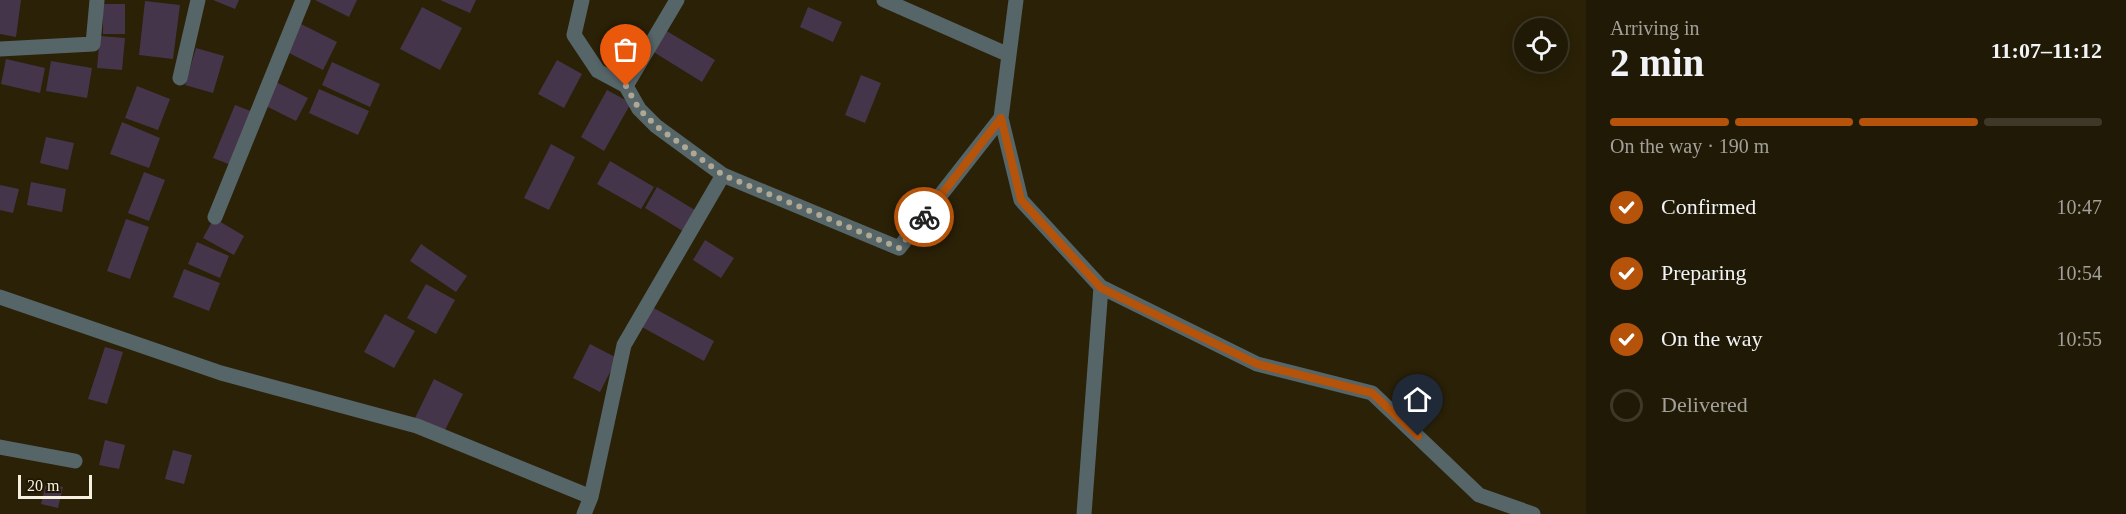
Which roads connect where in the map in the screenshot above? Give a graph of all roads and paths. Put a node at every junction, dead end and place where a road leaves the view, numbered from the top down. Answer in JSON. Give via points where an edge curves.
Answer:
{"nodes":[{"id":1,"x":97,"y":0,"type":"edge"},
{"id":2,"x":198,"y":0,"type":"edge"},
{"id":3,"x":303,"y":0,"type":"edge"},
{"id":4,"x":582,"y":0,"type":"edge"},
{"id":5,"x":677,"y":0,"type":"edge"},
{"id":6,"x":884,"y":0,"type":"edge"},
{"id":7,"x":1016,"y":0,"type":"edge"},
{"id":8,"x":0,"y":49,"type":"edge"},
{"id":9,"x":1009,"y":55,"type":"junction"},
{"id":10,"x":180,"y":78,"type":"dead end"},
{"id":11,"x":626,"y":86,"type":"junction"},
{"id":12,"x":1001,"y":118,"type":"junction"},
{"id":13,"x":723,"y":175,"type":"junction"},
{"id":14,"x":215,"y":217,"type":"dead end"},
{"id":15,"x":1101,"y":288,"type":"junction"},
{"id":16,"x":0,"y":297,"type":"edge"},
{"id":17,"x":0,"y":447,"type":"edge"},
{"id":18,"x":75,"y":461,"type":"dead end"},
{"id":19,"x":591,"y":497,"type":"junction"},
{"id":20,"x":584,"y":514,"type":"edge"},
{"id":21,"x":1084,"y":514,"type":"edge"},
{"id":22,"x":1533,"y":514,"type":"edge"}],
"edges":[{"from":1,"to":8,"type":"street","via":[[93,44]]},
{"from":2,"to":10,"type":"street"},
{"from":3,"to":14,"type":"street"},
{"from":4,"to":11,"type":"street","via":[[574,35],[598,70]]},
{"from":5,"to":11,"type":"street"},
{"from":6,"to":9,"type":"street"},
{"from":7,"to":9,"type":"street"},
{"from":9,"to":12,"type":"street"},
{"from":11,"to":13,"type":"street","via":[[639,109],[656,126]]},
{"from":12,"to":13,"type":"street","via":[[899,248]]},
{"from":12,"to":15,"type":"street","via":[[1021,200]]},
{"from":13,"to":19,"type":"street","via":[[624,345]]},
{"from":15,"to":21,"type":"street"},
{"from":15,"to":22,"type":"street","via":[[1257,364],[1372,393],[1479,495]]},
{"from":16,"to":19,"type":"street","via":[[221,373],[417,426]]},
{"from":17,"to":18,"type":"street"},
{"from":19,"to":20,"type":"street"}]}
